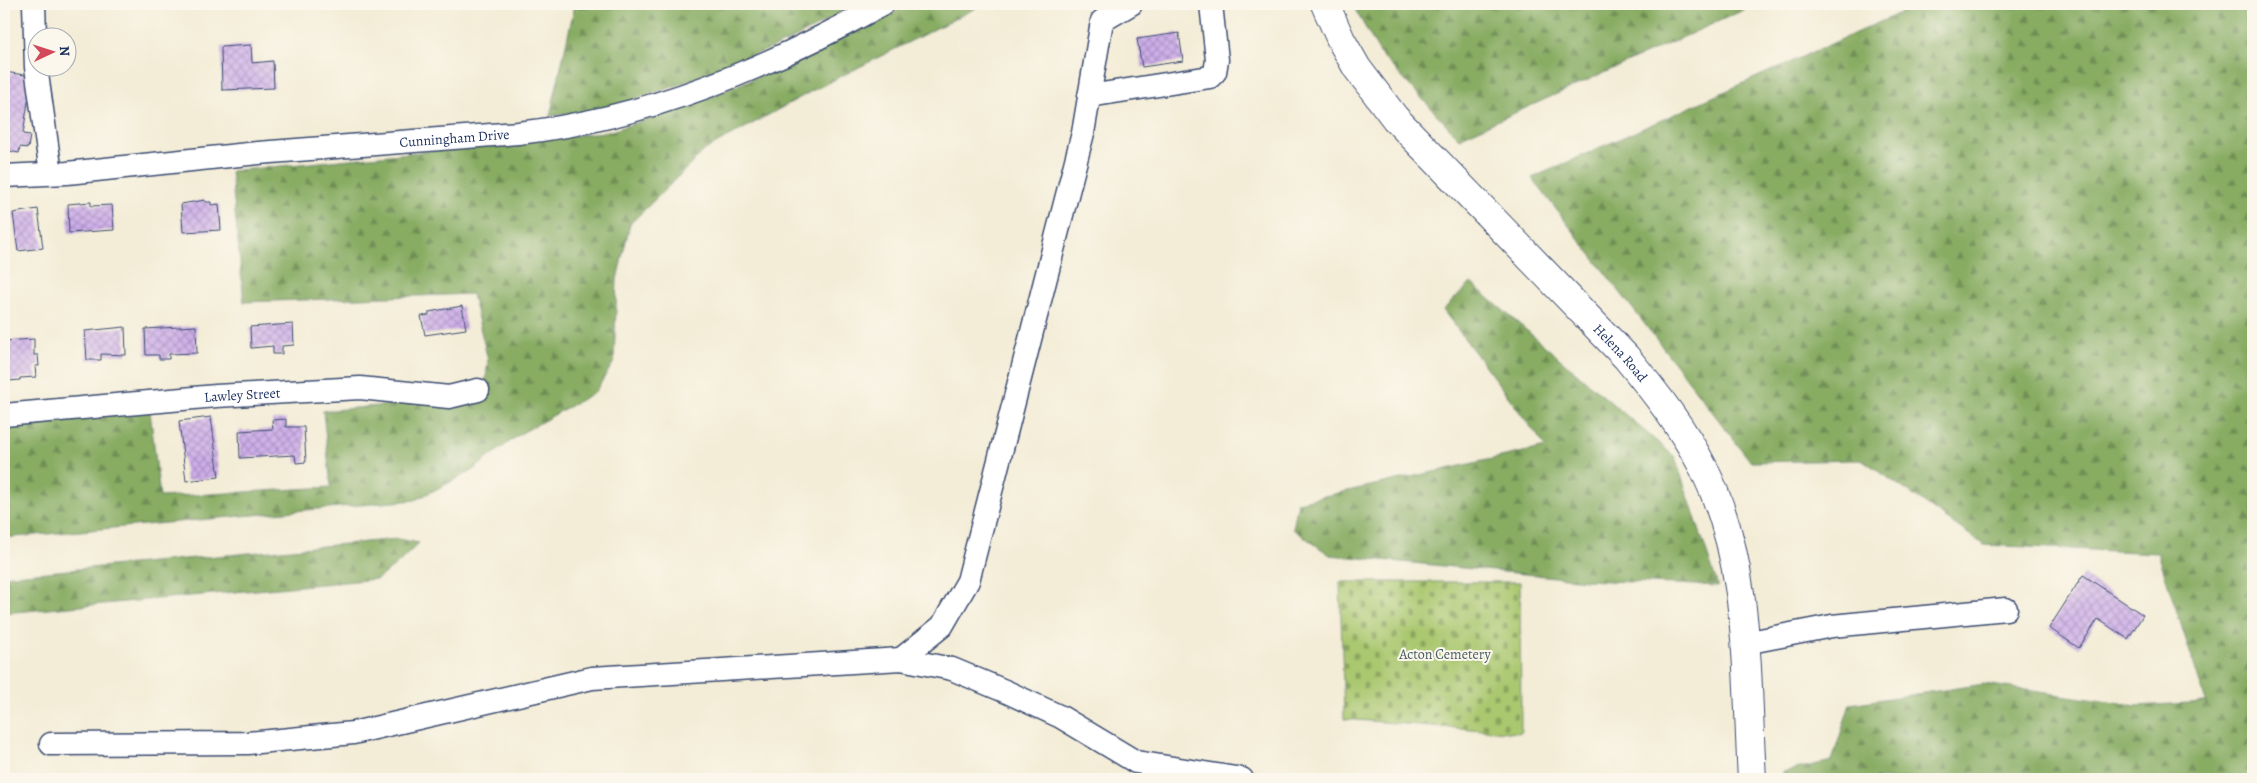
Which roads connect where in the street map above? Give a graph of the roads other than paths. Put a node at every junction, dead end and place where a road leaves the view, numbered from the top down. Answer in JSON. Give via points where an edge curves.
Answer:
{"nodes":[{"id":1,"x":34,"y":4,"type":"edge"},
{"id":2,"x":883,"y":4,"type":"edge"},
{"id":3,"x":1132,"y":4,"type":"edge"},
{"id":4,"x":1211,"y":4,"type":"edge"},
{"id":5,"x":1325,"y":4,"type":"edge"},
{"id":6,"x":1089,"y":96,"type":"junction"},
{"id":7,"x":51,"y":174,"type":"junction"},
{"id":8,"x":4,"y":176,"type":"edge"},
{"id":9,"x":478,"y":390,"type":"dead end"},
{"id":10,"x":4,"y":415,"type":"edge"},
{"id":11,"x":2006,"y":609,"type":"dead end"},
{"id":12,"x":1745,"y":643,"type":"junction"},
{"id":13,"x":901,"y":659,"type":"junction"},
{"id":14,"x":52,"y":744,"type":"dead end"},
{"id":15,"x":1752,"y":778,"type":"edge"},
{"id":16,"x":1242,"y":779,"type":"edge"}],
"edges":[{"from":1,"to":7,"type":"street","via":[[36,67]]},
{"from":2,"to":7,"type":"street","name":"Cunningham Drive","via":[[837,30],[700,89],[608,118],[518,133],[258,153]]},
{"from":3,"to":6,"type":"street","via":[[1102,21]]},
{"from":4,"to":6,"type":"street","via":[[1217,60],[1215,72],[1210,77]]},
{"from":5,"to":12,"type":"main road","name":"Helena Road","via":[[1357,68],[1395,118],[1626,357],[1682,431],[1718,502],[1730,541],[1739,584]]},
{"from":6,"to":13,"type":"street","via":[[1083,132],[968,581],[942,626]]},
{"from":7,"to":8,"type":"street","name":"Cunningham Drive"},
{"from":9,"to":10,"type":"street","name":"Lawley Street","via":[[449,396],[360,388],[216,396]]},
{"from":11,"to":12,"type":"street","via":[[1832,626]]},
{"from":12,"to":15,"type":"main road","name":"Helena Road"},
{"from":13,"to":14,"type":"street","via":[[592,678],[353,733],[248,743]]},
{"from":13,"to":16,"type":"street","via":[[952,669],[1007,692],[1061,717],[1136,762]]}]}
